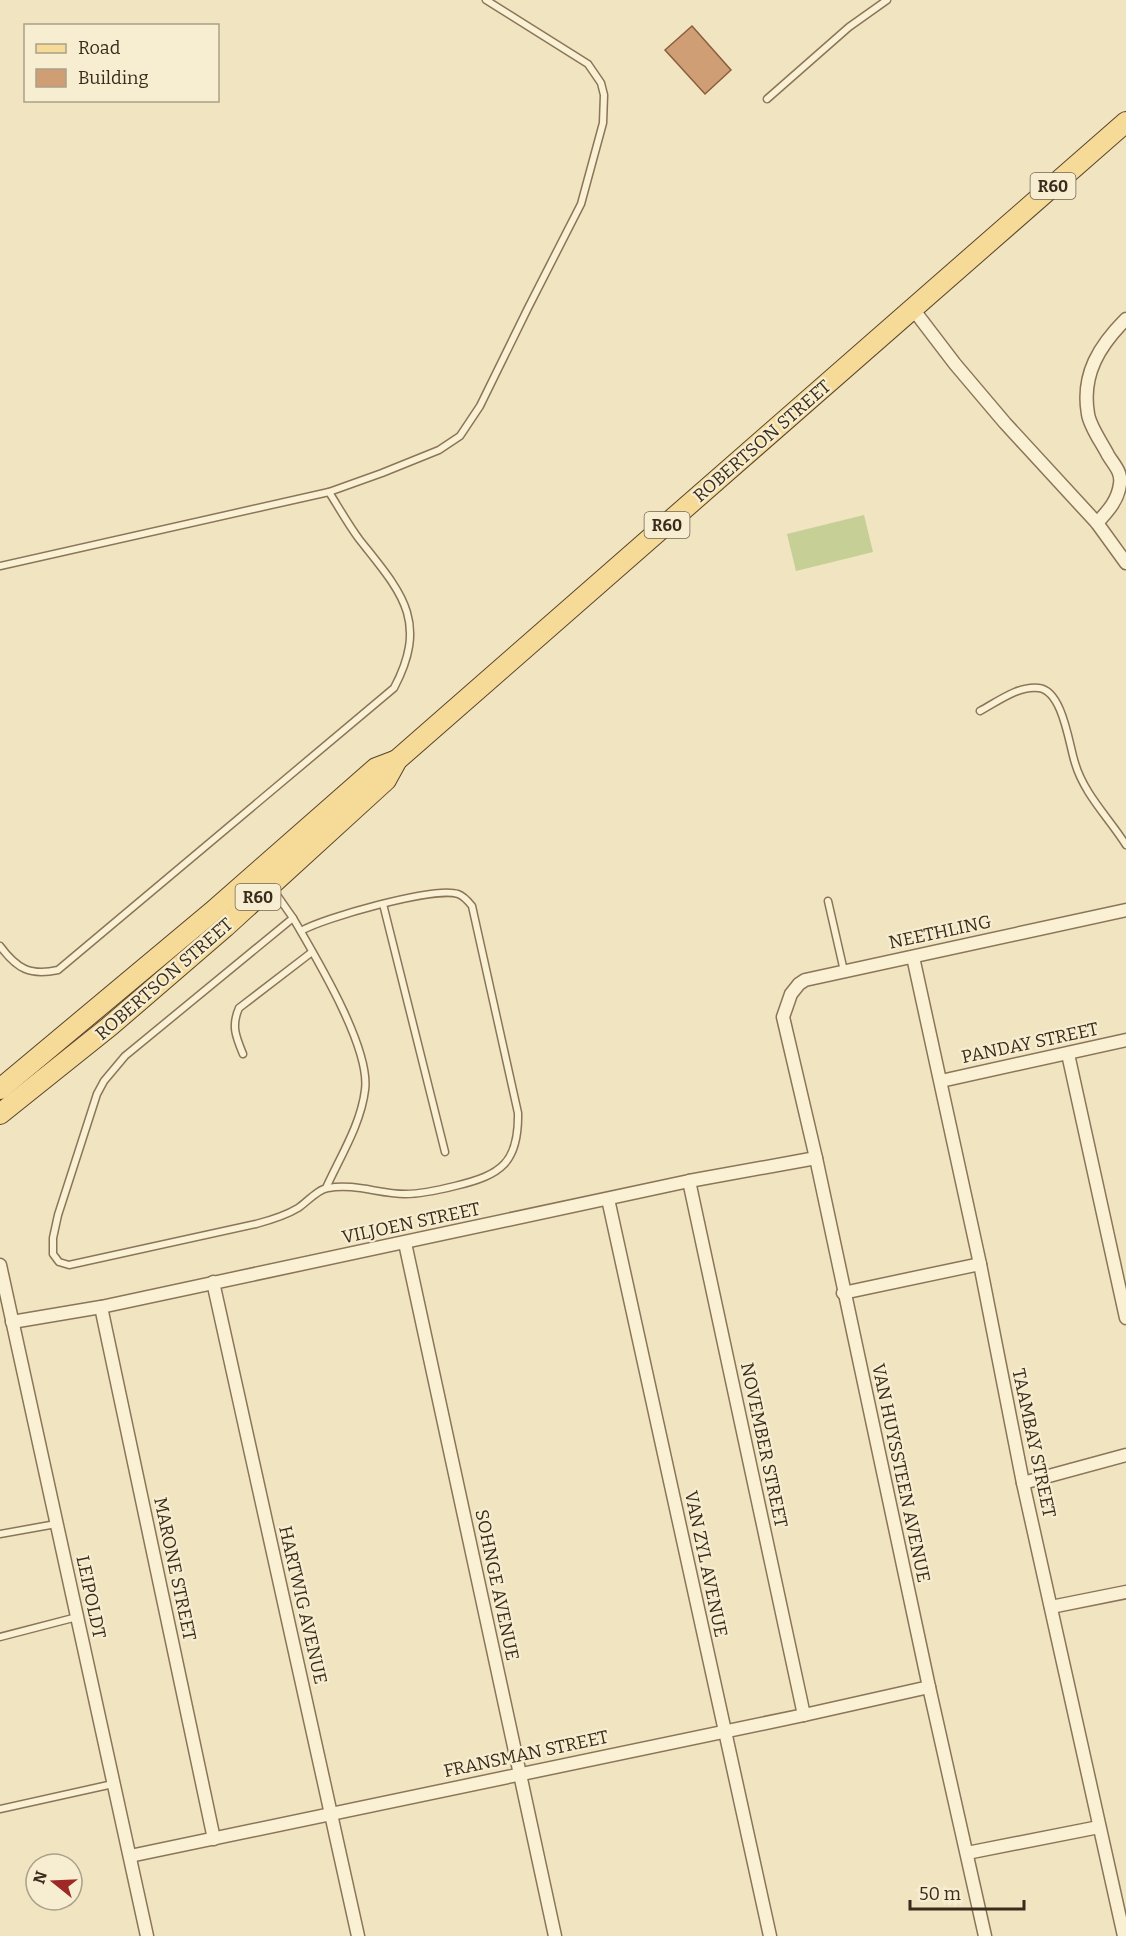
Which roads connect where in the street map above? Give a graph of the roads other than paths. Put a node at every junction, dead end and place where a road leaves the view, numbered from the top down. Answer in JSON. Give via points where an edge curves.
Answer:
{"nodes":[{"id":1,"x":486,"y":0,"type":"edge"},
{"id":2,"x":888,"y":0,"type":"edge"},
{"id":3,"x":767,"y":99,"type":"dead end"},
{"id":4,"x":1126,"y":122,"type":"edge"},
{"id":5,"x":913,"y":309,"type":"junction"},
{"id":6,"x":1126,"y":319,"type":"edge"},
{"id":7,"x":329,"y":492,"type":"junction"},
{"id":8,"x":1097,"y":523,"type":"junction"},
{"id":9,"x":1126,"y":563,"type":"edge"},
{"id":10,"x":0,"y":566,"type":"edge"},
{"id":11,"x":980,"y":711,"type":"dead end"},
{"id":12,"x":1126,"y":845,"type":"edge"},
{"id":13,"x":264,"y":878,"type":"junction"},
{"id":14,"x":828,"y":901,"type":"dead end"},
{"id":15,"x":383,"y":904,"type":"junction"},
{"id":16,"x":1126,"y":910,"type":"edge"},
{"id":17,"x":293,"y":918,"type":"junction"},
{"id":18,"x":301,"y":931,"type":"junction"},
{"id":19,"x":0,"y":946,"type":"edge"},
{"id":20,"x":312,"y":952,"type":"junction"},
{"id":21,"x":913,"y":957,"type":"junction"},
{"id":22,"x":844,"y":971,"type":"junction"},
{"id":23,"x":783,"y":1017,"type":"joint"},
{"id":24,"x":1126,"y":1040,"type":"edge"},
{"id":25,"x":243,"y":1054,"type":"dead end"},
{"id":26,"x":1068,"y":1054,"type":"junction"},
{"id":27,"x":941,"y":1081,"type":"junction"},
{"id":28,"x":0,"y":1089,"type":"edge"},
{"id":29,"x":0,"y":1114,"type":"edge"},
{"id":30,"x":445,"y":1152,"type":"dead end"},
{"id":31,"x":816,"y":1158,"type":"junction"},
{"id":32,"x":688,"y":1181,"type":"junction"},
{"id":33,"x":326,"y":1188,"type":"junction"},
{"id":34,"x":608,"y":1199,"type":"junction"},
{"id":35,"x":405,"y":1243,"type":"junction"},
{"id":36,"x":980,"y":1264,"type":"junction"},
{"id":37,"x":1,"y":1270,"type":"edge"},
{"id":38,"x":213,"y":1282,"type":"junction"},
{"id":39,"x":843,"y":1293,"type":"junction"},
{"id":40,"x":101,"y":1307,"type":"junction"},
{"id":41,"x":1126,"y":1318,"type":"edge"},
{"id":42,"x":12,"y":1322,"type":"junction"},
{"id":43,"x":1126,"y":1455,"type":"edge"},
{"id":44,"x":1023,"y":1483,"type":"junction"},
{"id":45,"x":57,"y":1524,"type":"junction"},
{"id":46,"x":0,"y":1534,"type":"edge"},
{"id":47,"x":1126,"y":1592,"type":"edge"},
{"id":48,"x":1051,"y":1607,"type":"junction"},
{"id":49,"x":77,"y":1617,"type":"junction"},
{"id":50,"x":0,"y":1637,"type":"edge"},
{"id":51,"x":929,"y":1687,"type":"junction"},
{"id":52,"x":804,"y":1715,"type":"junction"},
{"id":53,"x":725,"y":1731,"type":"junction"},
{"id":54,"x":520,"y":1773,"type":"junction"},
{"id":55,"x":114,"y":1784,"type":"junction"},
{"id":56,"x":0,"y":1809,"type":"edge"},
{"id":57,"x":332,"y":1814,"type":"junction"},
{"id":58,"x":1099,"y":1827,"type":"junction"},
{"id":59,"x":214,"y":1839,"type":"junction"},
{"id":60,"x":967,"y":1853,"type":"junction"},
{"id":61,"x":130,"y":1856,"type":"junction"},
{"id":62,"x":147,"y":1936,"type":"edge"},
{"id":63,"x":358,"y":1936,"type":"edge"},
{"id":64,"x":555,"y":1936,"type":"edge"},
{"id":65,"x":770,"y":1936,"type":"edge"},
{"id":66,"x":985,"y":1936,"type":"edge"},
{"id":67,"x":1124,"y":1936,"type":"edge"}],
"edges":[{"from":1,"to":7,"type":"lane","via":[[588,64],[602,83],[603,123],[581,204],[480,406],[460,436],[439,450]]},
{"from":2,"to":3,"type":"lane","via":[[849,27]]},
{"from":4,"to":5,"type":"main road","name":"ROBERTSON STREET","number":"R60"},
{"from":5,"to":8,"type":"street","via":[[1005,423]]},
{"from":5,"to":13,"type":"main road","name":"ROBERTSON STREET","number":"R60","via":[[397,760],[386,780]]},
{"from":6,"to":8,"type":"street","via":[[1092,364],[1087,392],[1088,416],[1120,480],[1113,505]]},
{"from":7,"to":10,"type":"lane"},
{"from":7,"to":19,"type":"lane","via":[[352,530],[401,594],[411,628],[403,670],[394,687],[58,970],[26,969],[11,961]]},
{"from":8,"to":9,"type":"street"},
{"from":11,"to":12,"type":"lane","via":[[1012,693],[1041,688],[1051,694],[1059,705],[1083,783]]},
{"from":13,"to":17,"type":"lane"},
{"from":13,"to":28,"type":"main road","name":"ROBERTSON STREET","number":"R60","via":[[212,912]]},
{"from":13,"to":29,"type":"main road","name":"ROBERTSON STREET","number":"R60","via":[[110,1026]]},
{"from":14,"to":22,"type":"lane"},
{"from":15,"to":18,"type":"lane","via":[[327,919]]},
{"from":15,"to":30,"type":"lane"},
{"from":15,"to":33,"type":"lane","via":[[449,892],[459,894],[472,906],[518,1113],[519,1133],[504,1166],[491,1176],[466,1184],[405,1194],[359,1186]]},
{"from":16,"to":21,"type":"street","name":"NEETHLING"},
{"from":17,"to":18,"type":"lane"},
{"from":17,"to":33,"type":"lane","via":[[125,1056],[104,1081],[58,1215],[52,1238],[53,1254],[59,1262],[69,1265],[256,1224],[300,1207]]},
{"from":18,"to":20,"type":"lane"},
{"from":20,"to":25,"type":"lane","via":[[239,1008],[234,1032]]},
{"from":20,"to":33,"type":"lane","via":[[355,1035],[366,1088],[354,1128]]},
{"from":21,"to":22,"type":"street","name":"NEETHLING"},
{"from":21,"to":27,"type":"street","name":"TAAMBAY STREET"},
{"from":22,"to":23,"type":"street","name":"NEETHLING","via":[[799,984]]},
{"from":23,"to":31,"type":"street","name":"VAN HUYSSTEEN AVENUE"},
{"from":24,"to":26,"type":"street","name":"PANDAY STREET"},
{"from":26,"to":27,"type":"street","name":"PANDAY STREET"},
{"from":26,"to":41,"type":"street"},
{"from":27,"to":36,"type":"street","name":"TAAMBAY STREET"},
{"from":31,"to":32,"type":"street","name":"VILJOEN STREET"},
{"from":31,"to":39,"type":"street","name":"VAN HUYSSTEEN AVENUE"},
{"from":32,"to":34,"type":"street","name":"VILJOEN STREET"},
{"from":32,"to":52,"type":"street","name":"NOVEMBER STREET"},
{"from":34,"to":35,"type":"street","name":"VILJOEN STREET"},
{"from":34,"to":53,"type":"street","name":"VAN ZYL AVENUE"},
{"from":35,"to":38,"type":"street","name":"VILJOEN STREET"},
{"from":35,"to":54,"type":"street","name":"SOHNGE AVENUE"},
{"from":36,"to":39,"type":"street"},
{"from":36,"to":44,"type":"street","name":"TAAMBAY STREET"},
{"from":37,"to":42,"type":"street","name":"LEIPOLDT"},
{"from":38,"to":40,"type":"street","name":"VILJOEN STREET"},
{"from":38,"to":57,"type":"street","name":"HARTWIG AVENUE"},
{"from":39,"to":51,"type":"street","name":"VAN HUYSSTEEN AVENUE"},
{"from":40,"to":42,"type":"street","name":"VILJOEN STREET"},
{"from":40,"to":59,"type":"street","name":"MARONE STREET"},
{"from":42,"to":45,"type":"street","name":"LEIPOLDT"},
{"from":43,"to":44,"type":"street"},
{"from":44,"to":48,"type":"street","name":"TAAMBAY STREET"},
{"from":45,"to":46,"type":"lane"},
{"from":45,"to":49,"type":"street","name":"LEIPOLDT"},
{"from":47,"to":48,"type":"street"},
{"from":48,"to":58,"type":"street","name":"TAAMBAY STREET"},
{"from":49,"to":50,"type":"lane"},
{"from":49,"to":55,"type":"street","name":"LEIPOLDT"},
{"from":51,"to":52,"type":"street","name":"FRANSMAN STREET"},
{"from":51,"to":60,"type":"street","name":"VAN HUYSSTEEN AVENUE"},
{"from":52,"to":53,"type":"street","name":"FRANSMAN STREET"},
{"from":53,"to":54,"type":"street","name":"FRANSMAN STREET"},
{"from":53,"to":65,"type":"street","name":"VAN ZYL AVENUE"},
{"from":54,"to":57,"type":"street","name":"FRANSMAN STREET"},
{"from":54,"to":64,"type":"street","name":"SOHNGE AVENUE"},
{"from":55,"to":56,"type":"lane"},
{"from":55,"to":61,"type":"street","name":"LEIPOLDT"},
{"from":57,"to":59,"type":"street","name":"FRANSMAN STREET"},
{"from":57,"to":63,"type":"street","name":"HARTWIG AVENUE"},
{"from":58,"to":60,"type":"street"},
{"from":58,"to":67,"type":"street","name":"TAAMBAY STREET"},
{"from":59,"to":61,"type":"street","name":"FRANSMAN STREET"},
{"from":60,"to":66,"type":"street","name":"VAN HUYSSTEEN AVENUE"},
{"from":61,"to":62,"type":"street","name":"LEIPOLDT"}]}
